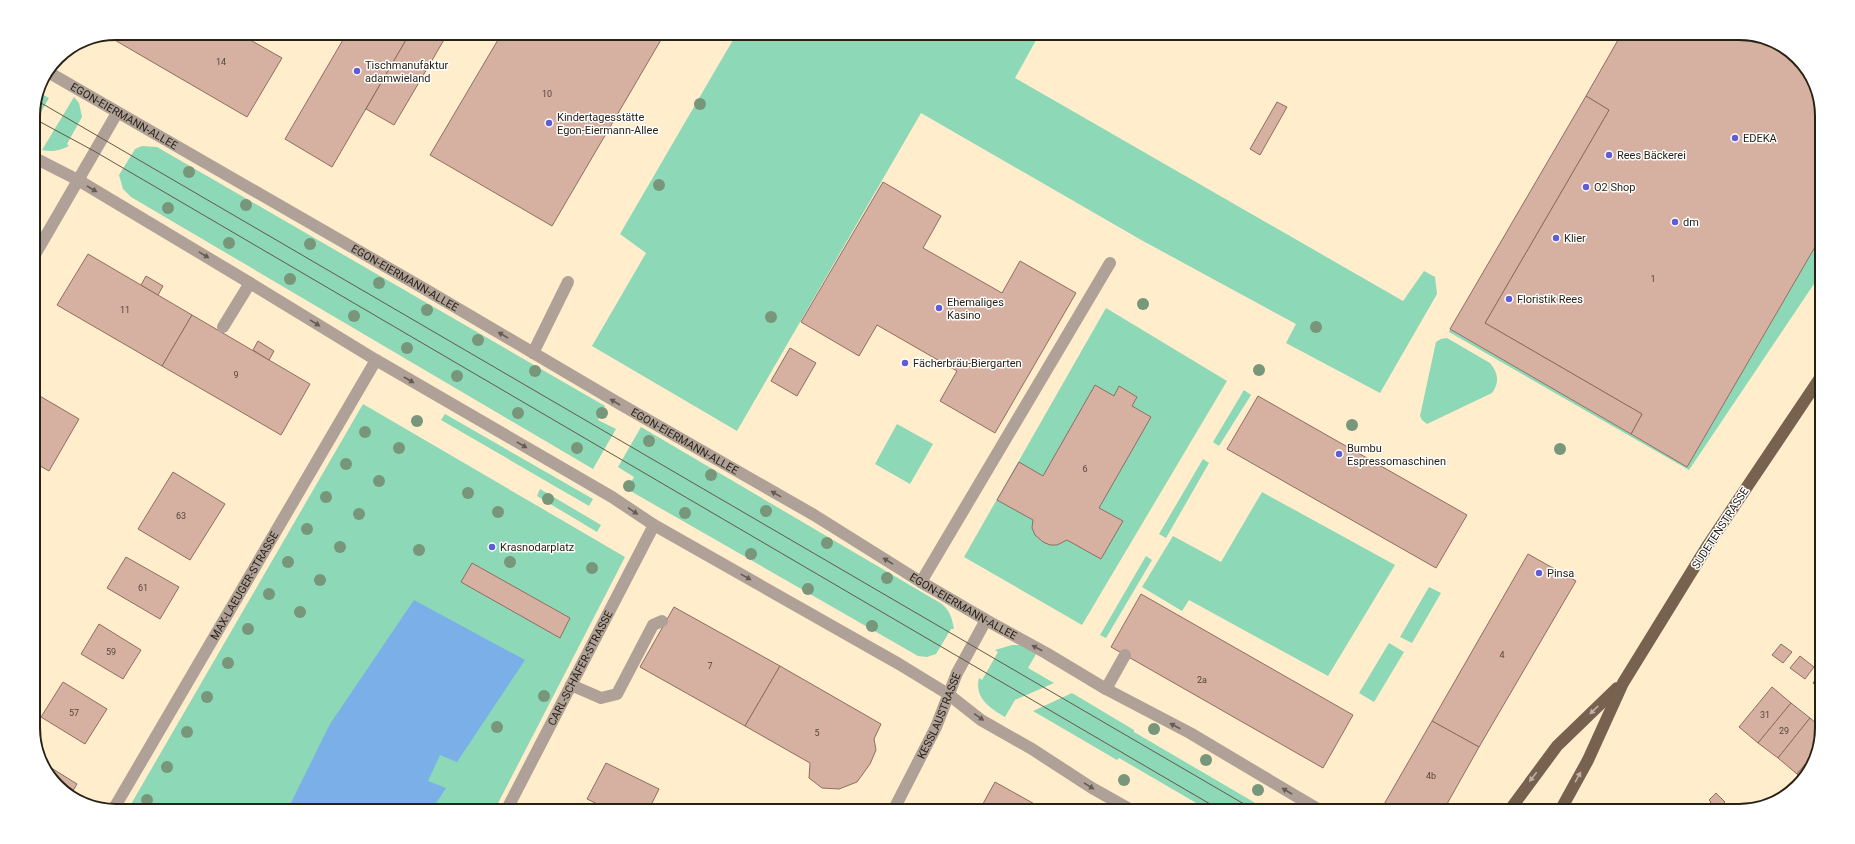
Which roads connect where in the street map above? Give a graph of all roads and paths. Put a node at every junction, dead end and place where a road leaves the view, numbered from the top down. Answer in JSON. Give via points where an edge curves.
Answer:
{"nodes":[{"id":1,"x":52,"y":75,"type":"edge"},
{"id":2,"x":117,"y":113,"type":"junction"},
{"id":3,"x":40,"y":161,"type":"edge"},
{"id":4,"x":78,"y":180,"type":"junction"},
{"id":5,"x":40,"y":246,"type":"edge"},
{"id":6,"x":1110,"y":263,"type":"dead end"},
{"id":7,"x":250,"y":282,"type":"junction"},
{"id":8,"x":568,"y":282,"type":"dead end"},
{"id":9,"x":223,"y":327,"type":"dead end"},
{"id":10,"x":533,"y":353,"type":"junction"},
{"id":11,"x":376,"y":360,"type":"junction"},
{"id":12,"x":1815,"y":385,"type":"edge"},
{"id":13,"x":654,"y":525,"type":"junction"},
{"id":14,"x":921,"y":582,"type":"junction"},
{"id":15,"x":986,"y":620,"type":"junction"},
{"id":16,"x":662,"y":621,"type":"dead end"},
{"id":17,"x":1125,"y":655,"type":"dead end"},
{"id":18,"x":1622,"y":683,"type":"junction"},
{"id":19,"x":572,"y":685,"type":"junction"},
{"id":20,"x":1106,"y":689,"type":"junction"},
{"id":21,"x":948,"y":694,"type":"junction"},
{"id":22,"x":116,"y":804,"type":"edge"},
{"id":23,"x":510,"y":804,"type":"edge"},
{"id":24,"x":898,"y":804,"type":"edge"},
{"id":25,"x":1121,"y":804,"type":"edge"},
{"id":26,"x":1309,"y":804,"type":"edge"},
{"id":27,"x":1514,"y":804,"type":"edge"},
{"id":28,"x":1564,"y":804,"type":"edge"}],
"edges":[{"from":1,"to":2,"type":"street","name":"EGON-EIERMANN-ALLEE"},
{"from":2,"to":4,"type":"street"},
{"from":10,"to":2,"type":"street","name":"EGON-EIERMANN-ALLEE","one_way":true},
{"from":3,"to":4,"type":"street"},
{"from":4,"to":5,"type":"street"},
{"from":4,"to":7,"type":"street","one_way":true},
{"from":6,"to":14,"type":"street"},
{"from":7,"to":9,"type":"street"},
{"from":7,"to":11,"type":"street","one_way":true},
{"from":8,"to":10,"type":"street"},
{"from":14,"to":10,"type":"street","name":"EGON-EIERMANN-ALLEE","one_way":true,"via":[[814,515]]},
{"from":11,"to":13,"type":"street","one_way":true,"via":[[612,497]]},
{"from":11,"to":22,"type":"street","name":"MAX-LAEUGER-STRASSE"},
{"from":12,"to":18,"type":"main road","name":"SUDETENSTRASSE","via":[[1708,545]]},
{"from":13,"to":19,"type":"street","name":"CARL-SCHÄFER-STRASSE"},
{"from":13,"to":21,"type":"street","one_way":true,"via":[[900,664]]},
{"from":14,"to":15,"type":"street","name":"EGON-EIERMANN-ALLEE"},
{"from":20,"to":15,"type":"street","name":"EGON-EIERMANN-ALLEE","one_way":true},
{"from":15,"to":21,"type":"street","name":"KESSLAUSTRASSE"},
{"from":16,"to":19,"type":"street","via":[[653,625],[616,694],[601,698]]},
{"from":17,"to":20,"type":"street"},
{"from":18,"to":27,"type":"main road","name":"SUDETENSTRASSE","one_way":true,"via":[[1557,746]]},
{"from":28,"to":18,"type":"main road","name":"SUDETENSTRASSE","one_way":true,"via":[[1588,760]]},
{"from":19,"to":23,"type":"street","name":"CARL-SCHÄFER-STRASSE"},
{"from":26,"to":20,"type":"street","name":"EGON-EIERMANN-ALLEE","one_way":true,"via":[[1190,733]]},
{"from":21,"to":24,"type":"street","name":"KESSLAUSTRASSE","via":[[936,727]]},
{"from":21,"to":25,"type":"street","one_way":true,"via":[[981,720]]}]}
